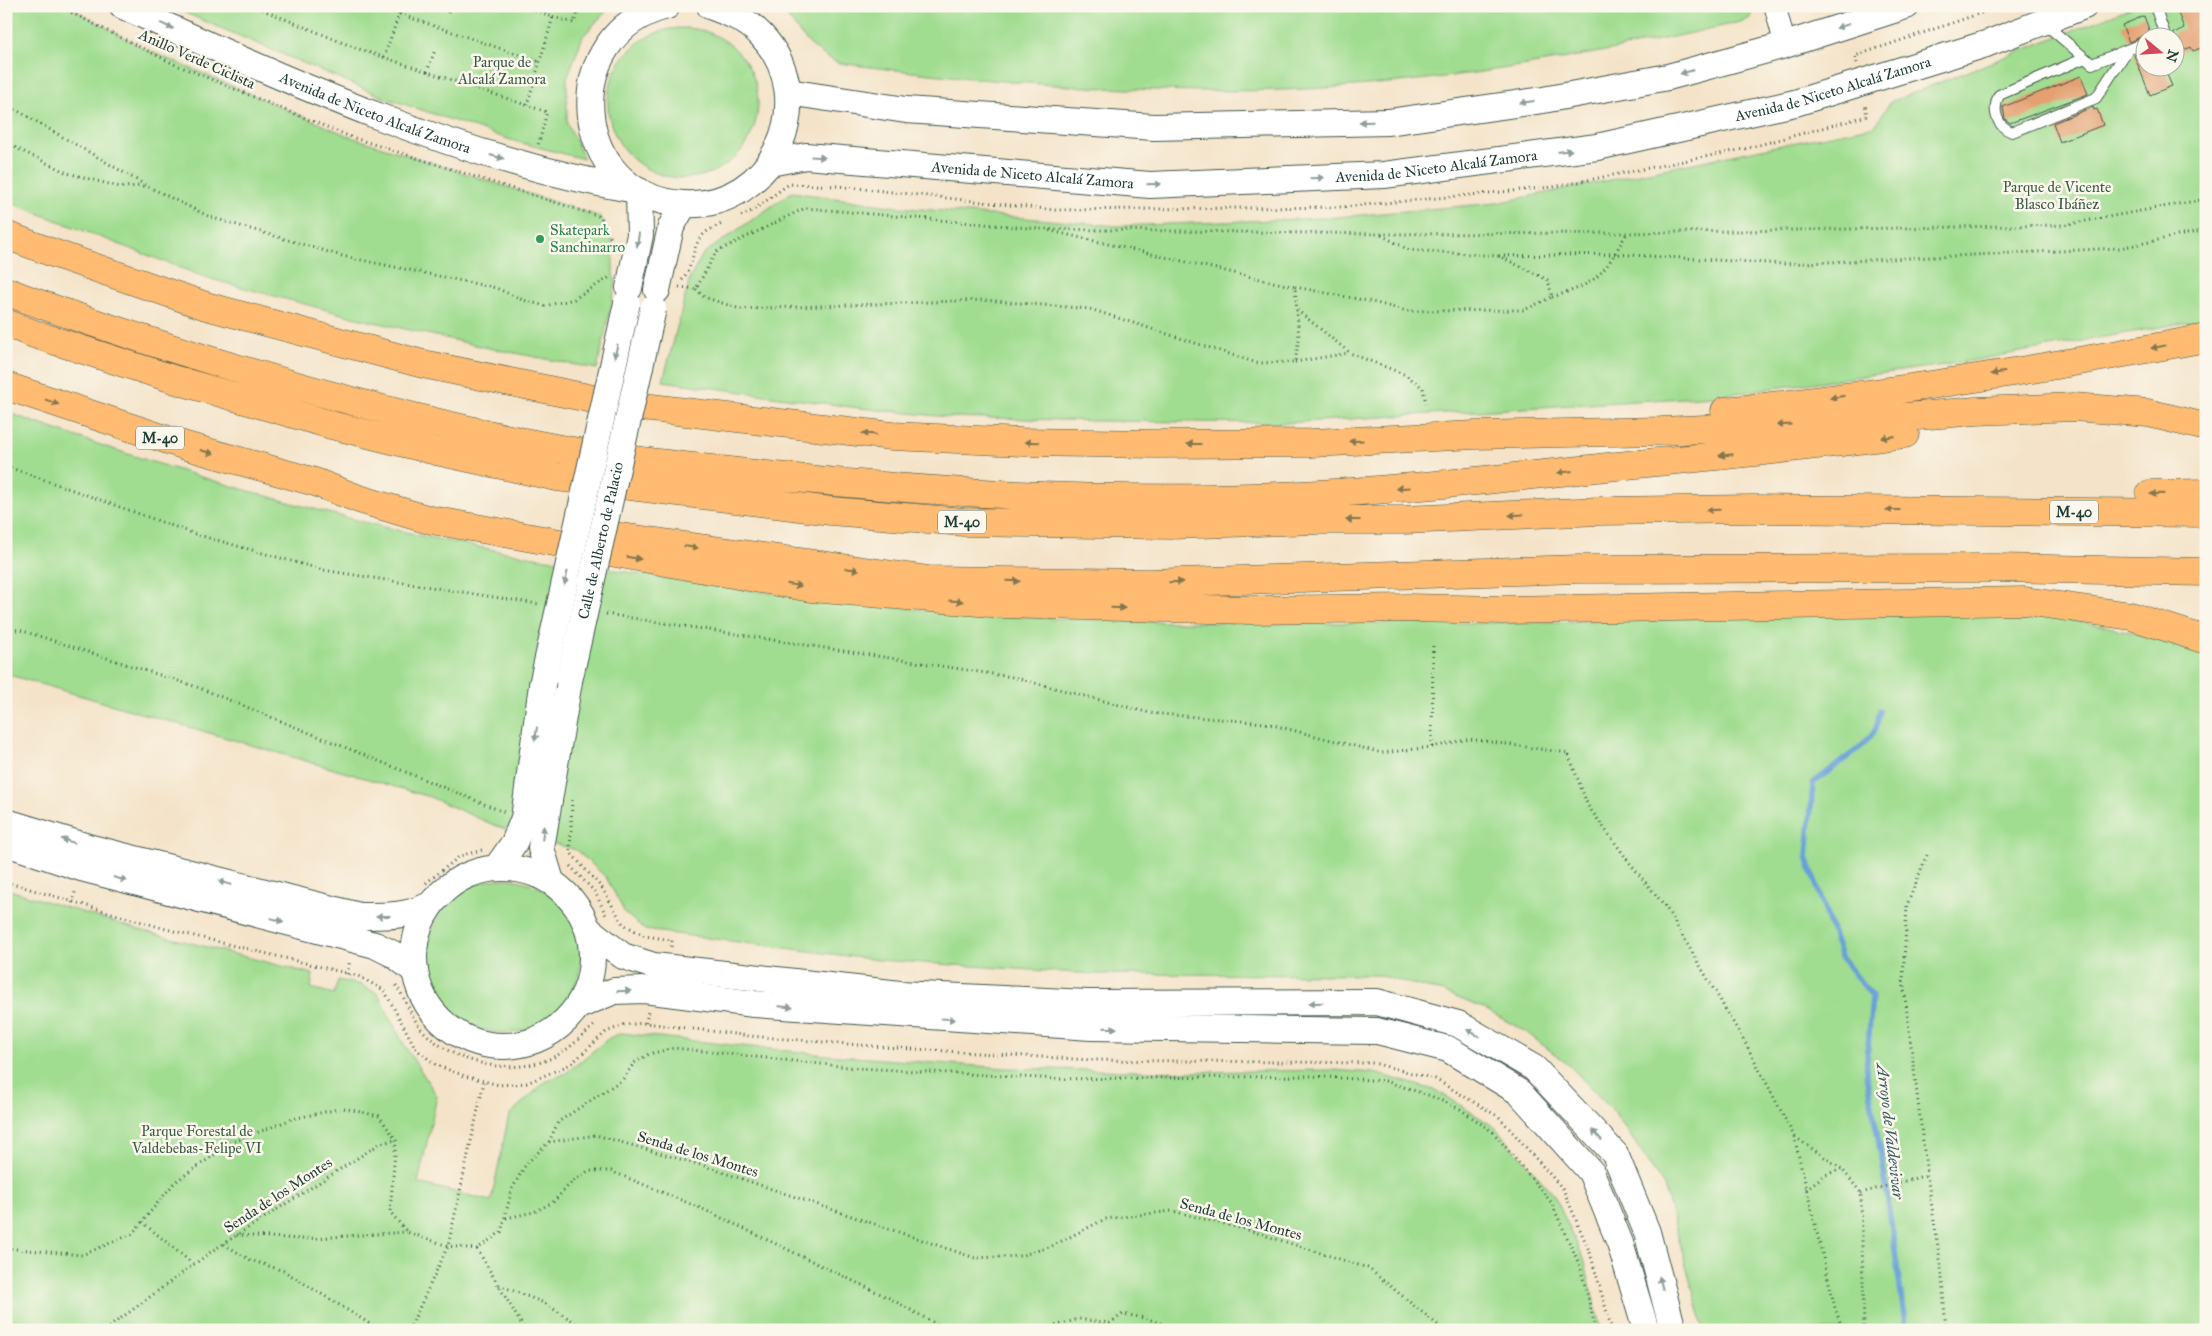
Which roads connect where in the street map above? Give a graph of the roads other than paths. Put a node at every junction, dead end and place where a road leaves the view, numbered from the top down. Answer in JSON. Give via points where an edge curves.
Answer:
{"nodes":[{"id":1,"x":123,"y":6,"type":"edge"},
{"id":2,"x":665,"y":6,"type":"edge"},
{"id":3,"x":710,"y":6,"type":"edge"},
{"id":4,"x":1775,"y":6,"type":"edge"},
{"id":5,"x":1906,"y":6,"type":"edge"},
{"id":6,"x":2084,"y":6,"type":"edge"},
{"id":7,"x":2155,"y":6,"type":"edge"},
{"id":8,"x":735,"y":11,"type":"edge"},
{"id":9,"x":2043,"y":22,"type":"junction"},
{"id":10,"x":2163,"y":28,"type":"edge"},
{"id":11,"x":1785,"y":45,"type":"junction"},
{"id":12,"x":2134,"y":47,"type":"edge"},
{"id":13,"x":2126,"y":50,"type":"junction"},
{"id":14,"x":2084,"y":58,"type":"junction"},
{"id":15,"x":788,"y":92,"type":"junction"},
{"id":16,"x":770,"y":163,"type":"junction"},
{"id":17,"x":638,"y":191,"type":"junction"},
{"id":18,"x":684,"y":204,"type":"junction"},
{"id":19,"x":6,"y":235,"type":"edge"},
{"id":20,"x":6,"y":292,"type":"edge"},
{"id":21,"x":6,"y":323,"type":"edge"},
{"id":22,"x":2206,"y":338,"type":"edge"},
{"id":23,"x":6,"y":386,"type":"edge"},
{"id":24,"x":2202,"y":426,"type":"edge"},
{"id":25,"x":1475,"y":435,"type":"junction"},
{"id":26,"x":315,"y":482,"type":"junction"},
{"id":27,"x":2206,"y":493,"type":"edge"},
{"id":28,"x":1942,"y":510,"type":"junction"},
{"id":29,"x":2206,"y":513,"type":"edge"},
{"id":30,"x":2206,"y":572,"type":"edge"},
{"id":31,"x":2206,"y":640,"type":"edge"},
{"id":32,"x":6,"y":822,"type":"edge"},
{"id":33,"x":6,"y":844,"type":"edge"},
{"id":34,"x":491,"y":858,"type":"junction"},
{"id":35,"x":558,"y":870,"type":"junction"},
{"id":36,"x":426,"y":896,"type":"junction"},
{"id":37,"x":599,"y":924,"type":"junction"},
{"id":38,"x":404,"y":976,"type":"junction"},
{"id":39,"x":578,"y":1006,"type":"junction"},
{"id":40,"x":1646,"y":1330,"type":"edge"},
{"id":41,"x":1673,"y":1330,"type":"edge"}],
"edges":[{"from":1,"to":17,"type":"street","name":"Avenida de Niceto Alcalá Zamora","one_way":true,"via":[[297,85],[487,154]]},
{"from":2,"to":17,"type":"street","via":[[640,16],[620,32],[603,52],[590,94],[592,128],[601,152],[616,174]]},
{"from":3,"to":8,"type":"street"},
{"from":4,"to":11,"type":"street"},
{"from":5,"to":11,"type":"street","one_way":true},
{"from":6,"to":9,"type":"street","name":"Avenida de Niceto Alcalá Zamora"},
{"from":7,"to":10,"type":"lane"},
{"from":8,"to":15,"type":"street","via":[[762,35],[780,62]]},
{"from":9,"to":14,"type":"lane"},
{"from":16,"to":9,"type":"street","name":"Avenida de Niceto Alcalá Zamora","one_way":true,"via":[[806,156],[1150,185],[1384,175],[1597,147],[1795,103],[1986,44]]},
{"from":11,"to":15,"type":"street","one_way":true,"via":[[1668,77],[1543,100],[1388,122],[1154,128],[906,110]]},
{"from":12,"to":13,"type":"lane"},
{"from":13,"to":14,"type":"lane","via":[[2092,64]]},
{"from":13,"to":14,"type":"lane","via":[[2096,98],[2012,132],[2001,125],[1995,111],[1999,95]]},
{"from":15,"to":16,"type":"street","via":[[788,117],[782,141]]},
{"from":16,"to":18,"type":"street","via":[[753,181],[732,195],[708,203]]},
{"from":17,"to":18,"type":"street","via":[[661,201]]},
{"from":17,"to":34,"type":"street","name":"Calle de Alberto de Palacio","one_way":true,"bridge":true,"via":[[640,235],[621,287],[542,685],[524,818],[514,843]]},
{"from":35,"to":18,"type":"street","name":"Calle de Alberto de Palacio","one_way":true,"bridge":true,"via":[[541,848],[569,681],[662,295],[671,228]]},
{"from":25,"to":19,"type":"highway","one_way":true,"via":[[1312,443],[1022,442],[892,436],[617,404],[423,364],[260,320],[197,302]]},
{"from":24,"to":20,"type":"highway","one_way":true,"via":[[2121,419],[2006,421],[1814,446],[1449,485],[1268,496],[1023,496],[873,486],[557,448],[400,413],[257,375]]},
{"from":28,"to":21,"type":"highway","number":"M-40","one_way":true,"via":[[1600,511],[1404,520],[1170,525],[964,522],[831,511],[557,477],[436,450],[335,426],[176,380]]},
{"from":22,"to":25,"type":"highway","one_way":true,"via":[[1794,404]]},
{"from":23,"to":26,"type":"highway","number":"M-40","one_way":true,"via":[[186,446]]},
{"from":24,"to":25,"type":"highway","one_way":true,"via":[[2148,413],[2074,407],[1976,411],[1836,423]]},
{"from":26,"to":30,"type":"highway","number":"M-40","one_way":true,"via":[[361,487],[550,527],[928,580],[1149,583],[1579,569]]},
{"from":26,"to":31,"type":"highway","one_way":true,"via":[[359,499],[436,521],[811,588],[931,599],[1076,607],[1251,610],[1502,610],[2025,601],[2130,616]]},
{"from":27,"to":28,"type":"highway","one_way":true,"via":[[2105,494]]},
{"from":28,"to":29,"type":"highway","number":"M-40"},
{"from":36,"to":32,"type":"street","one_way":true,"via":[[414,913],[360,916],[97,850]]},
{"from":33,"to":38,"type":"street","one_way":true,"via":[[81,868],[375,945],[395,955]]},
{"from":34,"to":35,"type":"street","via":[[525,869]]},
{"from":34,"to":36,"type":"street","via":[[471,873]]},
{"from":35,"to":37,"type":"street","via":[[568,894],[580,911]]},
{"from":36,"to":38,"type":"street"},
{"from":37,"to":39,"type":"street","via":[[589,982]]},
{"from":41,"to":37,"type":"street","one_way":true,"via":[[1647,1232],[1615,1154],[1534,1068],[1458,1024],[1377,1002],[1088,1003],[891,993],[654,966],[623,956]]},
{"from":38,"to":39,"type":"street","via":[[438,1018],[459,1035],[484,1045],[511,1046],[537,1040],[560,1026]]},
{"from":39,"to":40,"type":"street","one_way":true,"via":[[614,992],[644,990],[763,1005],[1091,1027],[1377,1031],[1448,1049],[1519,1092],[1591,1172],[1620,1243]]}]}
